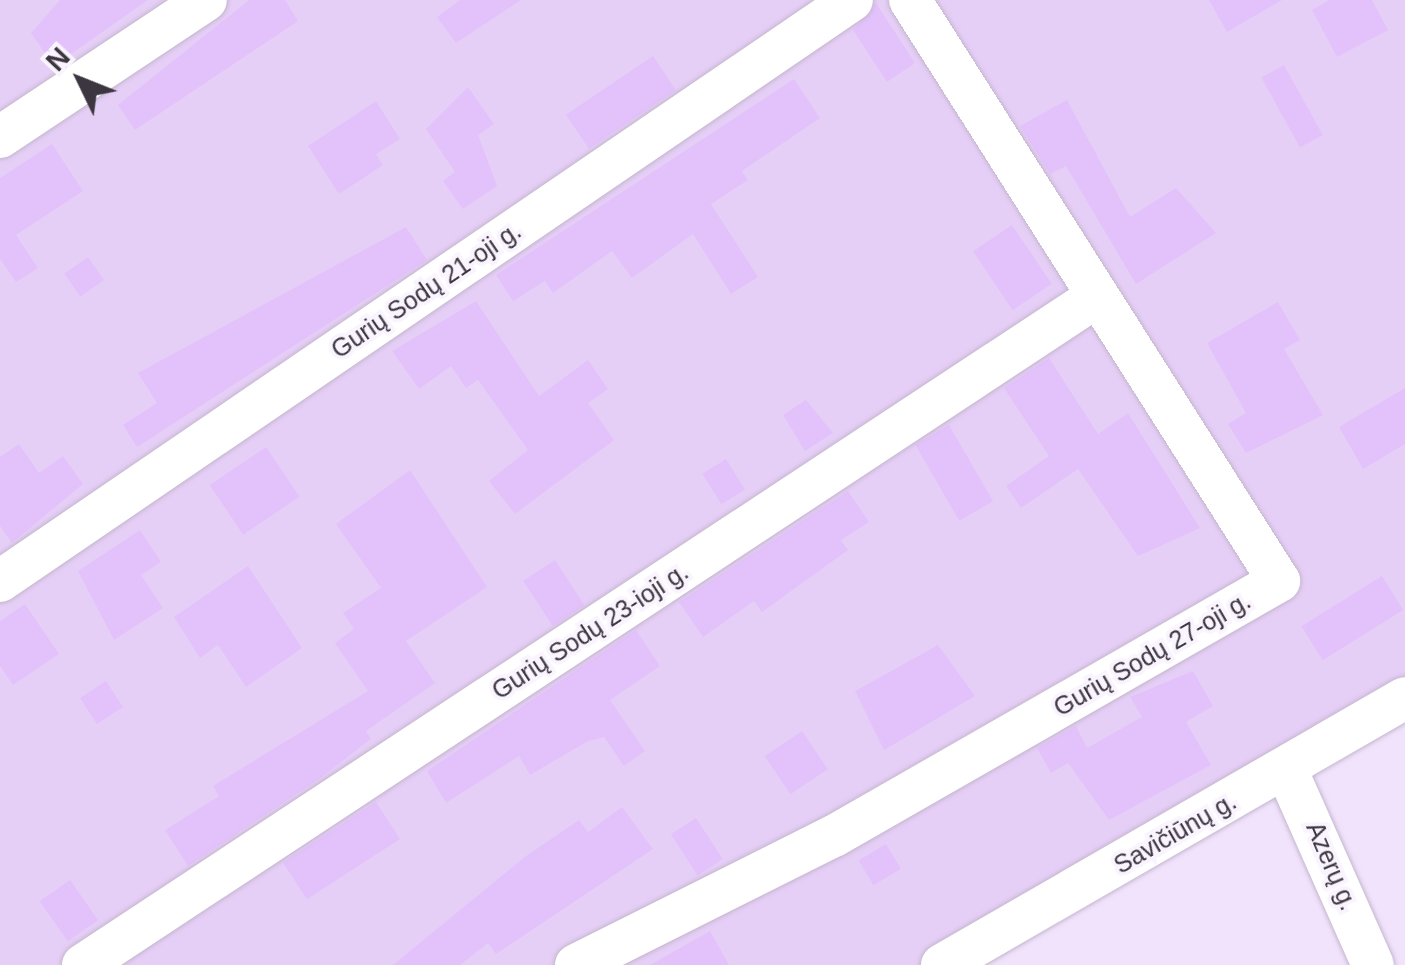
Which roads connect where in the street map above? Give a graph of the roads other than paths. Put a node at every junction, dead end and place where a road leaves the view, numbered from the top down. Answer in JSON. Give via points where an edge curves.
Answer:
{"nodes":[{"id":1,"x":206,"y":0,"type":"edge"},
{"id":2,"x":852,"y":0,"type":"edge"},
{"id":3,"x":910,"y":0,"type":"edge"},
{"id":4,"x":0,"y":137,"type":"edge"},
{"id":5,"x":1096,"y":298,"type":"junction"},
{"id":6,"x":0,"y":581,"type":"edge"},
{"id":7,"x":1405,"y":698,"type":"edge"},
{"id":8,"x":1286,"y":770,"type":"junction"},
{"id":9,"x":84,"y":965,"type":"edge"},
{"id":10,"x":576,"y":965,"type":"edge"},
{"id":11,"x":942,"y":965,"type":"edge"},
{"id":12,"x":1373,"y":965,"type":"edge"}],
"edges":[{"from":1,"to":4,"type":"street"},
{"from":2,"to":6,"type":"street","name":"Gurių Sodų 21-oji g."},
{"from":3,"to":5,"type":"street","name":"Gurių Sodų 27-oji g."},
{"from":5,"to":9,"type":"street","name":"Gurių Sodų 23-ioji g."},
{"from":5,"to":10,"type":"street","name":"Gurių Sodų 27-oji g.","via":[[1279,580],[834,836]]},
{"from":7,"to":8,"type":"street","name":"Savičiūnų g."},
{"from":8,"to":11,"type":"street","name":"Savičiūnų g."},
{"from":8,"to":12,"type":"street","name":"Azerų g."}]}
